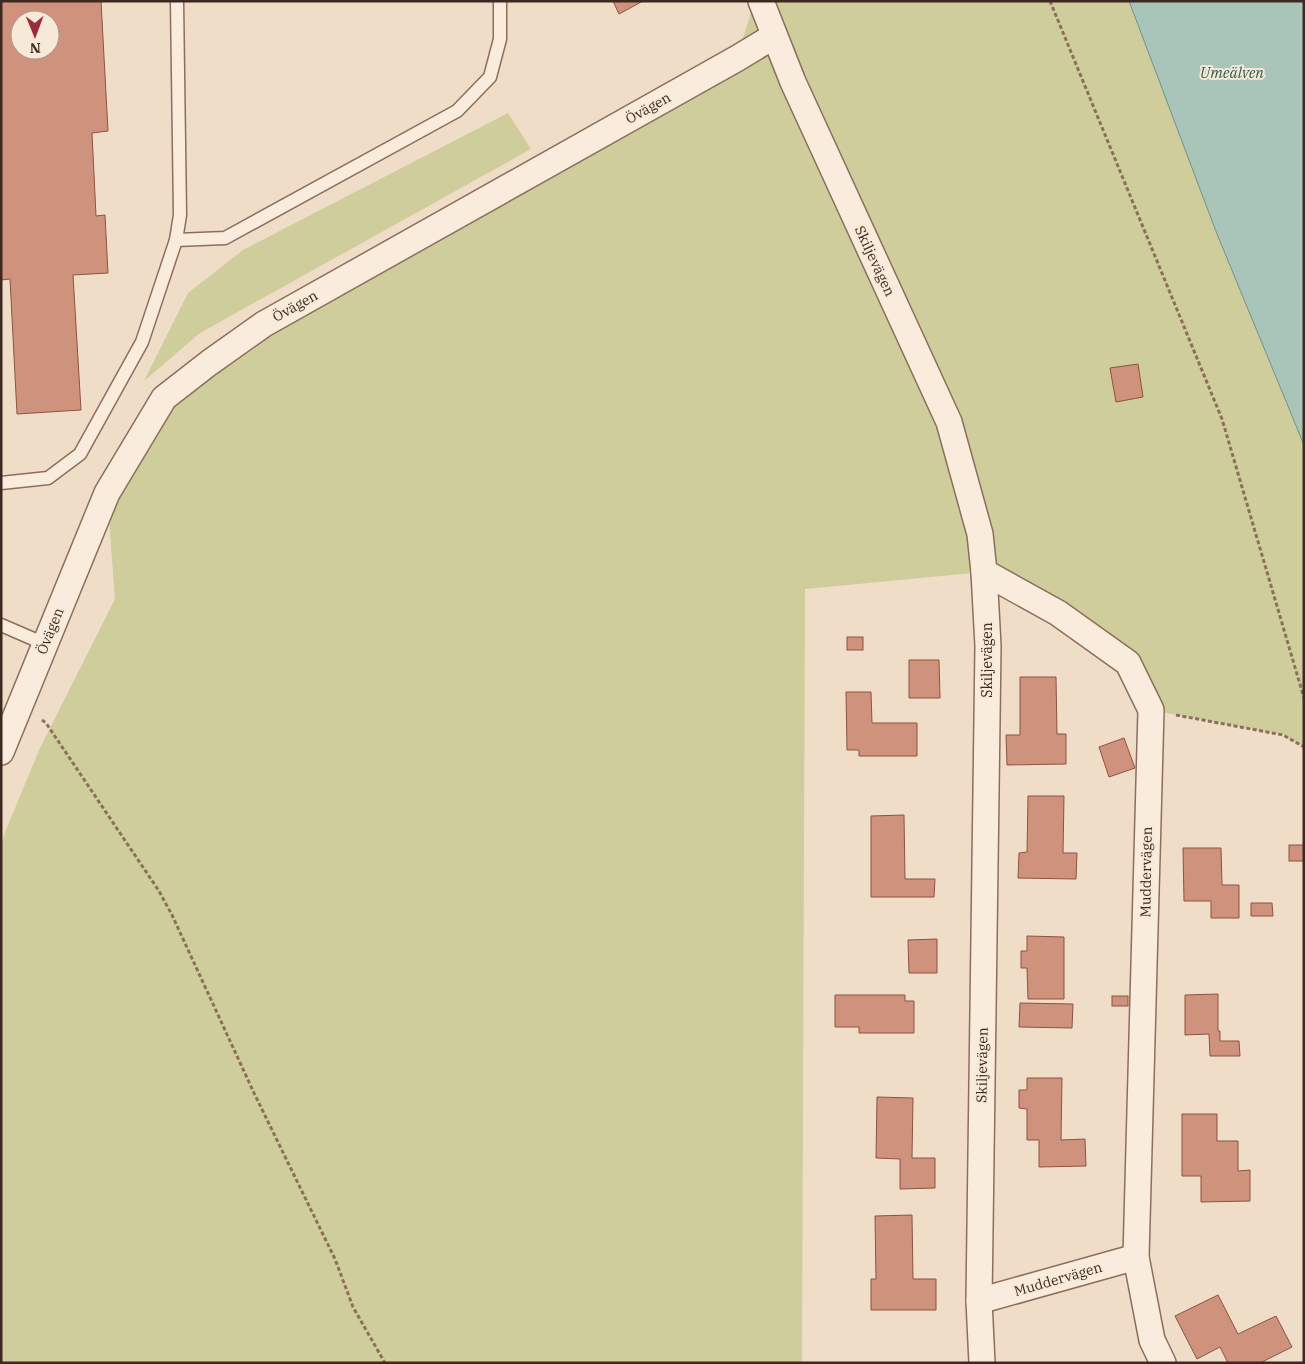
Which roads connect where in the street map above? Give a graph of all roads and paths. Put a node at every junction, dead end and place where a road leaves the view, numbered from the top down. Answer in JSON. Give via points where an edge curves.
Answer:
{"nodes":[{"id":1,"x":177,"y":1,"type":"edge"},
{"id":2,"x":500,"y":1,"type":"edge"},
{"id":3,"x":762,"y":1,"type":"edge"},
{"id":4,"x":1050,"y":1,"type":"edge"},
{"id":5,"x":774,"y":36,"type":"junction"},
{"id":6,"x":176,"y":240,"type":"junction"},
{"id":7,"x":1,"y":483,"type":"edge"},
{"id":8,"x":984,"y":572,"type":"junction"},
{"id":9,"x":1,"y":625,"type":"edge"},
{"id":10,"x":45,"y":644,"type":"junction"},
{"id":11,"x":1304,"y":698,"type":"edge"},
{"id":12,"x":19,"y":708,"type":"junction"},
{"id":13,"x":1151,"y":710,"type":"junction"},
{"id":14,"x":1304,"y":747,"type":"edge"},
{"id":15,"x":1,"y":752,"type":"edge"},
{"id":16,"x":1136,"y":1257,"type":"junction"},
{"id":17,"x":979,"y":1301,"type":"junction"},
{"id":18,"x":385,"y":1363,"type":"edge"},
{"id":19,"x":982,"y":1363,"type":"edge"},
{"id":20,"x":1163,"y":1363,"type":"edge"}],
"edges":[{"from":1,"to":6,"type":"lane","via":[[180,215]]},
{"from":2,"to":6,"type":"lane","via":[[500,39],[490,77],[457,111],[226,238]]},
{"from":3,"to":5,"type":"street","name":"Skiljevägen"},
{"from":4,"to":11,"type":"path","via":[[1222,419]]},
{"from":5,"to":8,"type":"street","name":"Skiljevägen","via":[[949,422],[980,534]]},
{"from":5,"to":10,"type":"street","name":"Övägen","via":[[264,324],[164,398],[107,493]]},
{"from":6,"to":7,"type":"lane","via":[[142,342],[80,454],[48,478]]},
{"from":8,"to":13,"type":"street","name":"Muddervägen","via":[[1058,613],[1128,663]]},
{"from":8,"to":17,"type":"street","name":"Skiljevägen","via":[[988,646]]},
{"from":9,"to":10,"type":"lane"},
{"from":10,"to":12,"type":"street","name":"Övägen"},
{"from":12,"to":15,"type":"street","name":"Övägen"},
{"from":12,"to":18,"type":"path","via":[[46,723],[159,891],[335,1258],[353,1307]]},
{"from":13,"to":14,"type":"path","via":[[1283,735]]},
{"from":13,"to":16,"type":"street","name":"Muddervägen"},
{"from":16,"to":17,"type":"street","name":"Muddervägen"},
{"from":16,"to":20,"type":"street","name":"Muddervägen","via":[[1152,1340]]},
{"from":17,"to":19,"type":"street","name":"Skiljevägen"}]}
